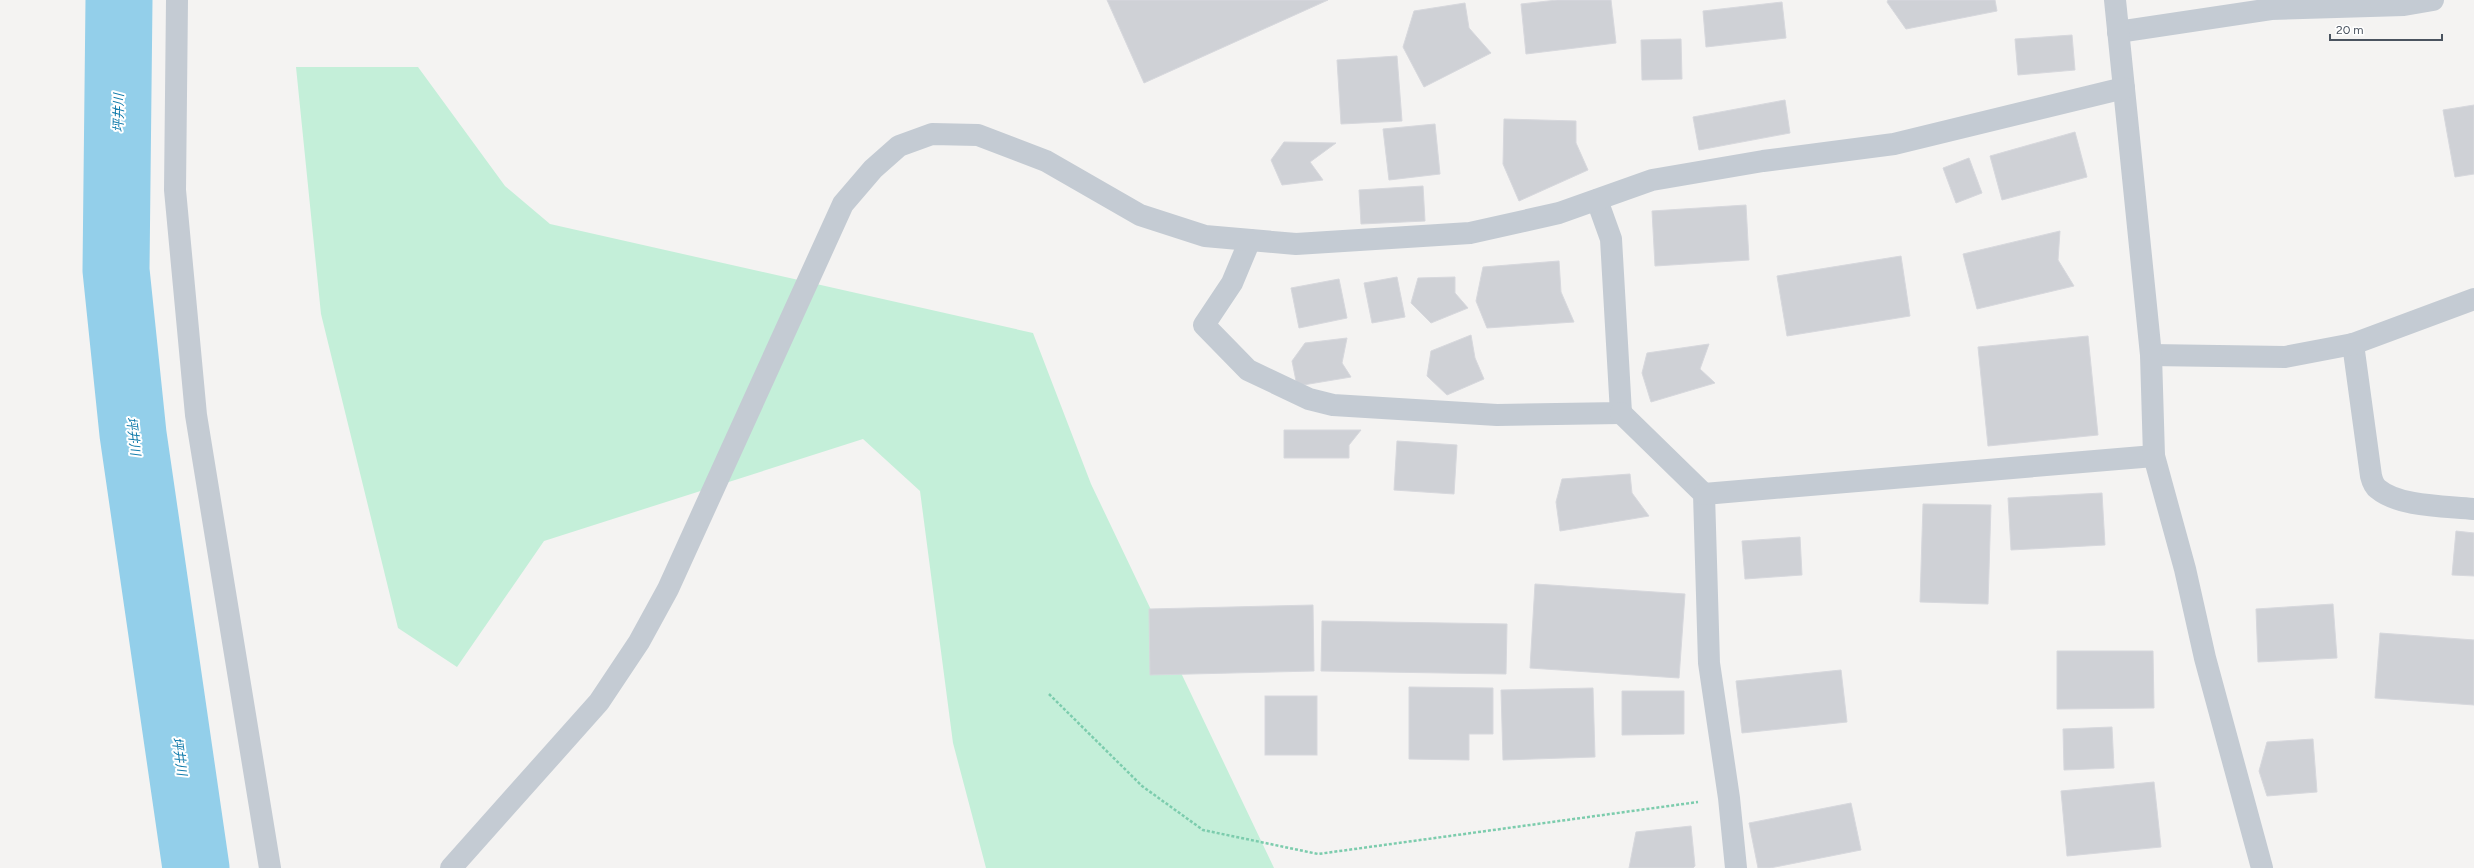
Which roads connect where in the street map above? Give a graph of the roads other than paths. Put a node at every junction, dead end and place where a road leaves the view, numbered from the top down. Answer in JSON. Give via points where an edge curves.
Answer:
{"nodes":[{"id":1,"x":177,"y":0,"type":"edge"},
{"id":2,"x":2114,"y":0,"type":"edge"},
{"id":3,"x":2433,"y":0,"type":"edge"},
{"id":4,"x":2118,"y":32,"type":"junction"},
{"id":5,"x":2124,"y":88,"type":"junction"},
{"id":6,"x":1597,"y":200,"type":"junction"},
{"id":7,"x":1250,"y":240,"type":"junction"},
{"id":8,"x":2474,"y":300,"type":"edge"},
{"id":9,"x":2353,"y":344,"type":"junction"},
{"id":10,"x":2151,"y":355,"type":"junction"},
{"id":11,"x":1621,"y":413,"type":"junction"},
{"id":12,"x":2154,"y":456,"type":"junction"},
{"id":13,"x":1704,"y":494,"type":"junction"},
{"id":14,"x":2474,"y":509,"type":"edge"},
{"id":15,"x":270,"y":868,"type":"edge"},
{"id":16,"x":451,"y":868,"type":"edge"},
{"id":17,"x":1736,"y":868,"type":"edge"},
{"id":18,"x":2262,"y":868,"type":"edge"}],
"edges":[{"from":1,"to":15,"type":"street","via":[[175,190],[196,415]]},
{"from":2,"to":4,"type":"street"},
{"from":3,"to":4,"type":"street","via":[[2404,5],[2272,9]]},
{"from":4,"to":5,"type":"street"},
{"from":5,"to":6,"type":"street","via":[[1894,144],[1762,161],[1652,180]]},
{"from":5,"to":10,"type":"street"},
{"from":6,"to":7,"type":"street","via":[[1559,213],[1470,233],[1296,244]]},
{"from":6,"to":11,"type":"street","via":[[1611,239]]},
{"from":7,"to":11,"type":"street","via":[[1232,283],[1204,325],[1248,370],[1309,399],[1333,405],[1496,415]]},
{"from":7,"to":16,"type":"street","via":[[1205,236],[1140,215],[1046,161],[978,135],[932,134],[899,146],[873,169],[843,204],[668,589],[639,642],[599,702]]},
{"from":8,"to":9,"type":"street"},
{"from":9,"to":10,"type":"street","via":[[2285,357]]},
{"from":9,"to":14,"type":"street","via":[[2371,476],[2376,489],[2411,502]]},
{"from":10,"to":12,"type":"street"},
{"from":11,"to":13,"type":"street"},
{"from":12,"to":13,"type":"street"},
{"from":12,"to":18,"type":"street"},
{"from":13,"to":17,"type":"street","via":[[1709,663],[1729,798]]}]}
